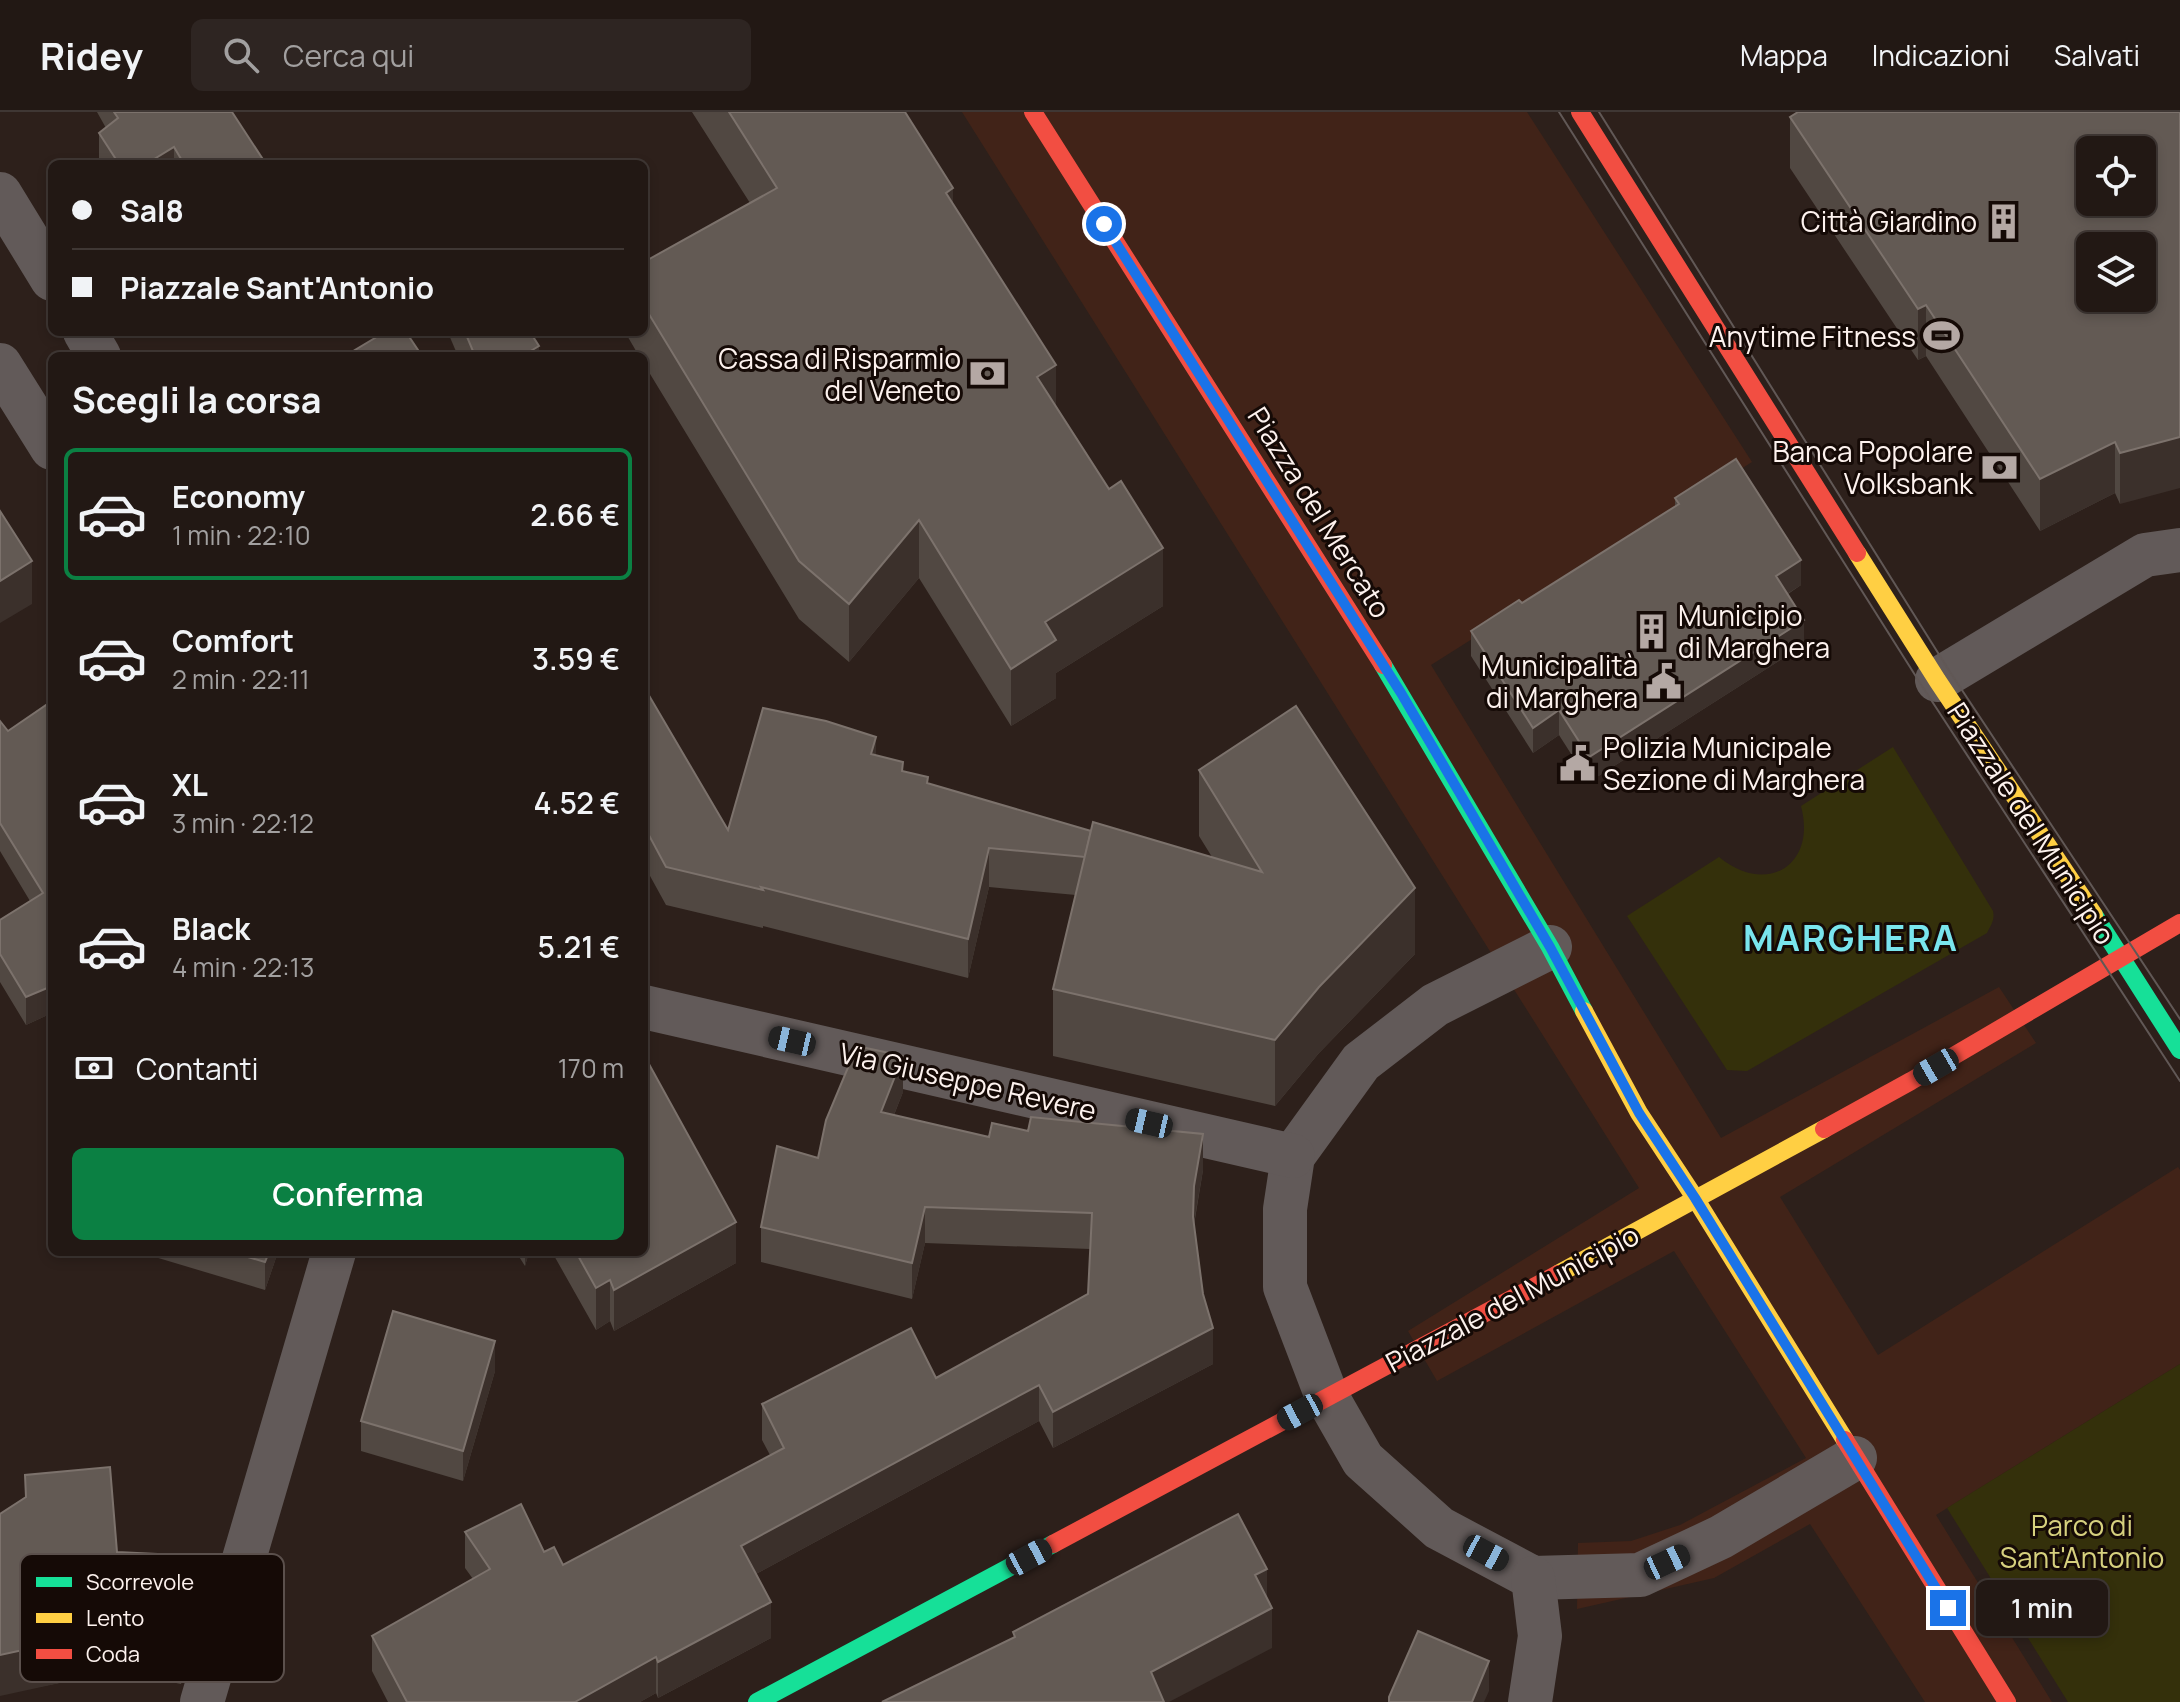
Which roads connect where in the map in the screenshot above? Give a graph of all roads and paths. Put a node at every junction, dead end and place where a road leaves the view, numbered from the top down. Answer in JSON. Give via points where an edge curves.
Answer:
{"nodes":[{"id":1,"x":1033,"y":112,"type":"edge"},
{"id":2,"x":1580,"y":112,"type":"edge"},
{"id":3,"x":0,"y":194,"type":"edge"},
{"id":4,"x":48,"y":272,"type":"edge"},
{"id":5,"x":0,"y":365,"type":"edge"},
{"id":6,"x":48,"y":442,"type":"edge"},
{"id":7,"x":2180,"y":550,"type":"edge"},
{"id":8,"x":1937,"y":680,"type":"junction"},
{"id":9,"x":2180,"y":923,"type":"edge"},
{"id":10,"x":1550,"y":947,"type":"junction"},
{"id":11,"x":2121,"y":958,"type":"junction"},
{"id":12,"x":648,"y":1008,"type":"edge"},
{"id":13,"x":2180,"y":1050,"type":"edge"},
{"id":14,"x":1293,"y":1156,"type":"junction"},
{"id":15,"x":1695,"y":1198,"type":"junction"},
{"id":16,"x":333,"y":1256,"type":"edge"},
{"id":17,"x":1327,"y":1397,"type":"junction"},
{"id":18,"x":1855,"y":1458,"type":"junction"},
{"id":19,"x":245,"y":1554,"type":"edge"},
{"id":20,"x":1533,"y":1578,"type":"junction"},
{"id":21,"x":208,"y":1682,"type":"edge"},
{"id":22,"x":202,"y":1702,"type":"edge"},
{"id":23,"x":757,"y":1702,"type":"edge"},
{"id":24,"x":1530,"y":1702,"type":"edge"},
{"id":25,"x":2007,"y":1702,"type":"edge"}],
"edges":[{"from":1,"to":10,"type":"street","name":"Piazza del Mercato","via":[[1401,693]]},
{"from":2,"to":8,"type":"street"},
{"from":3,"to":4,"type":"street"},
{"from":5,"to":6,"type":"street"},
{"from":7,"to":8,"type":"street","name":"Piazzale del Municipio","via":[[2145,555]]},
{"from":8,"to":11,"type":"street","name":"Piazzale del Municipio"},
{"from":9,"to":11,"type":"street"},
{"from":10,"to":14,"type":"street","via":[[1435,1005],[1361,1062]]},
{"from":10,"to":15,"type":"street","via":[[1639,1113]]},
{"from":11,"to":13,"type":"street","name":"Piazzale del Municipio"},
{"from":11,"to":15,"type":"street","name":"Piazzale del Municipio","via":[[1911,1081]]},
{"from":12,"to":14,"type":"street","name":"Via Giuseppe Revere"},
{"from":14,"to":17,"type":"street","via":[[1285,1209],[1285,1287]]},
{"from":15,"to":17,"type":"street","name":"Piazzale del Municipio"},
{"from":15,"to":18,"type":"street"},
{"from":16,"to":19,"type":"street"},
{"from":17,"to":20,"type":"street","via":[[1363,1460],[1439,1528]]},
{"from":17,"to":23,"type":"street","name":"Piazzale del Municipio"},
{"from":18,"to":20,"type":"street","via":[[1721,1537],[1640,1575]]},
{"from":18,"to":25,"type":"street"},
{"from":20,"to":24,"type":"street","via":[[1540,1636]]},
{"from":21,"to":22,"type":"street"}]}
